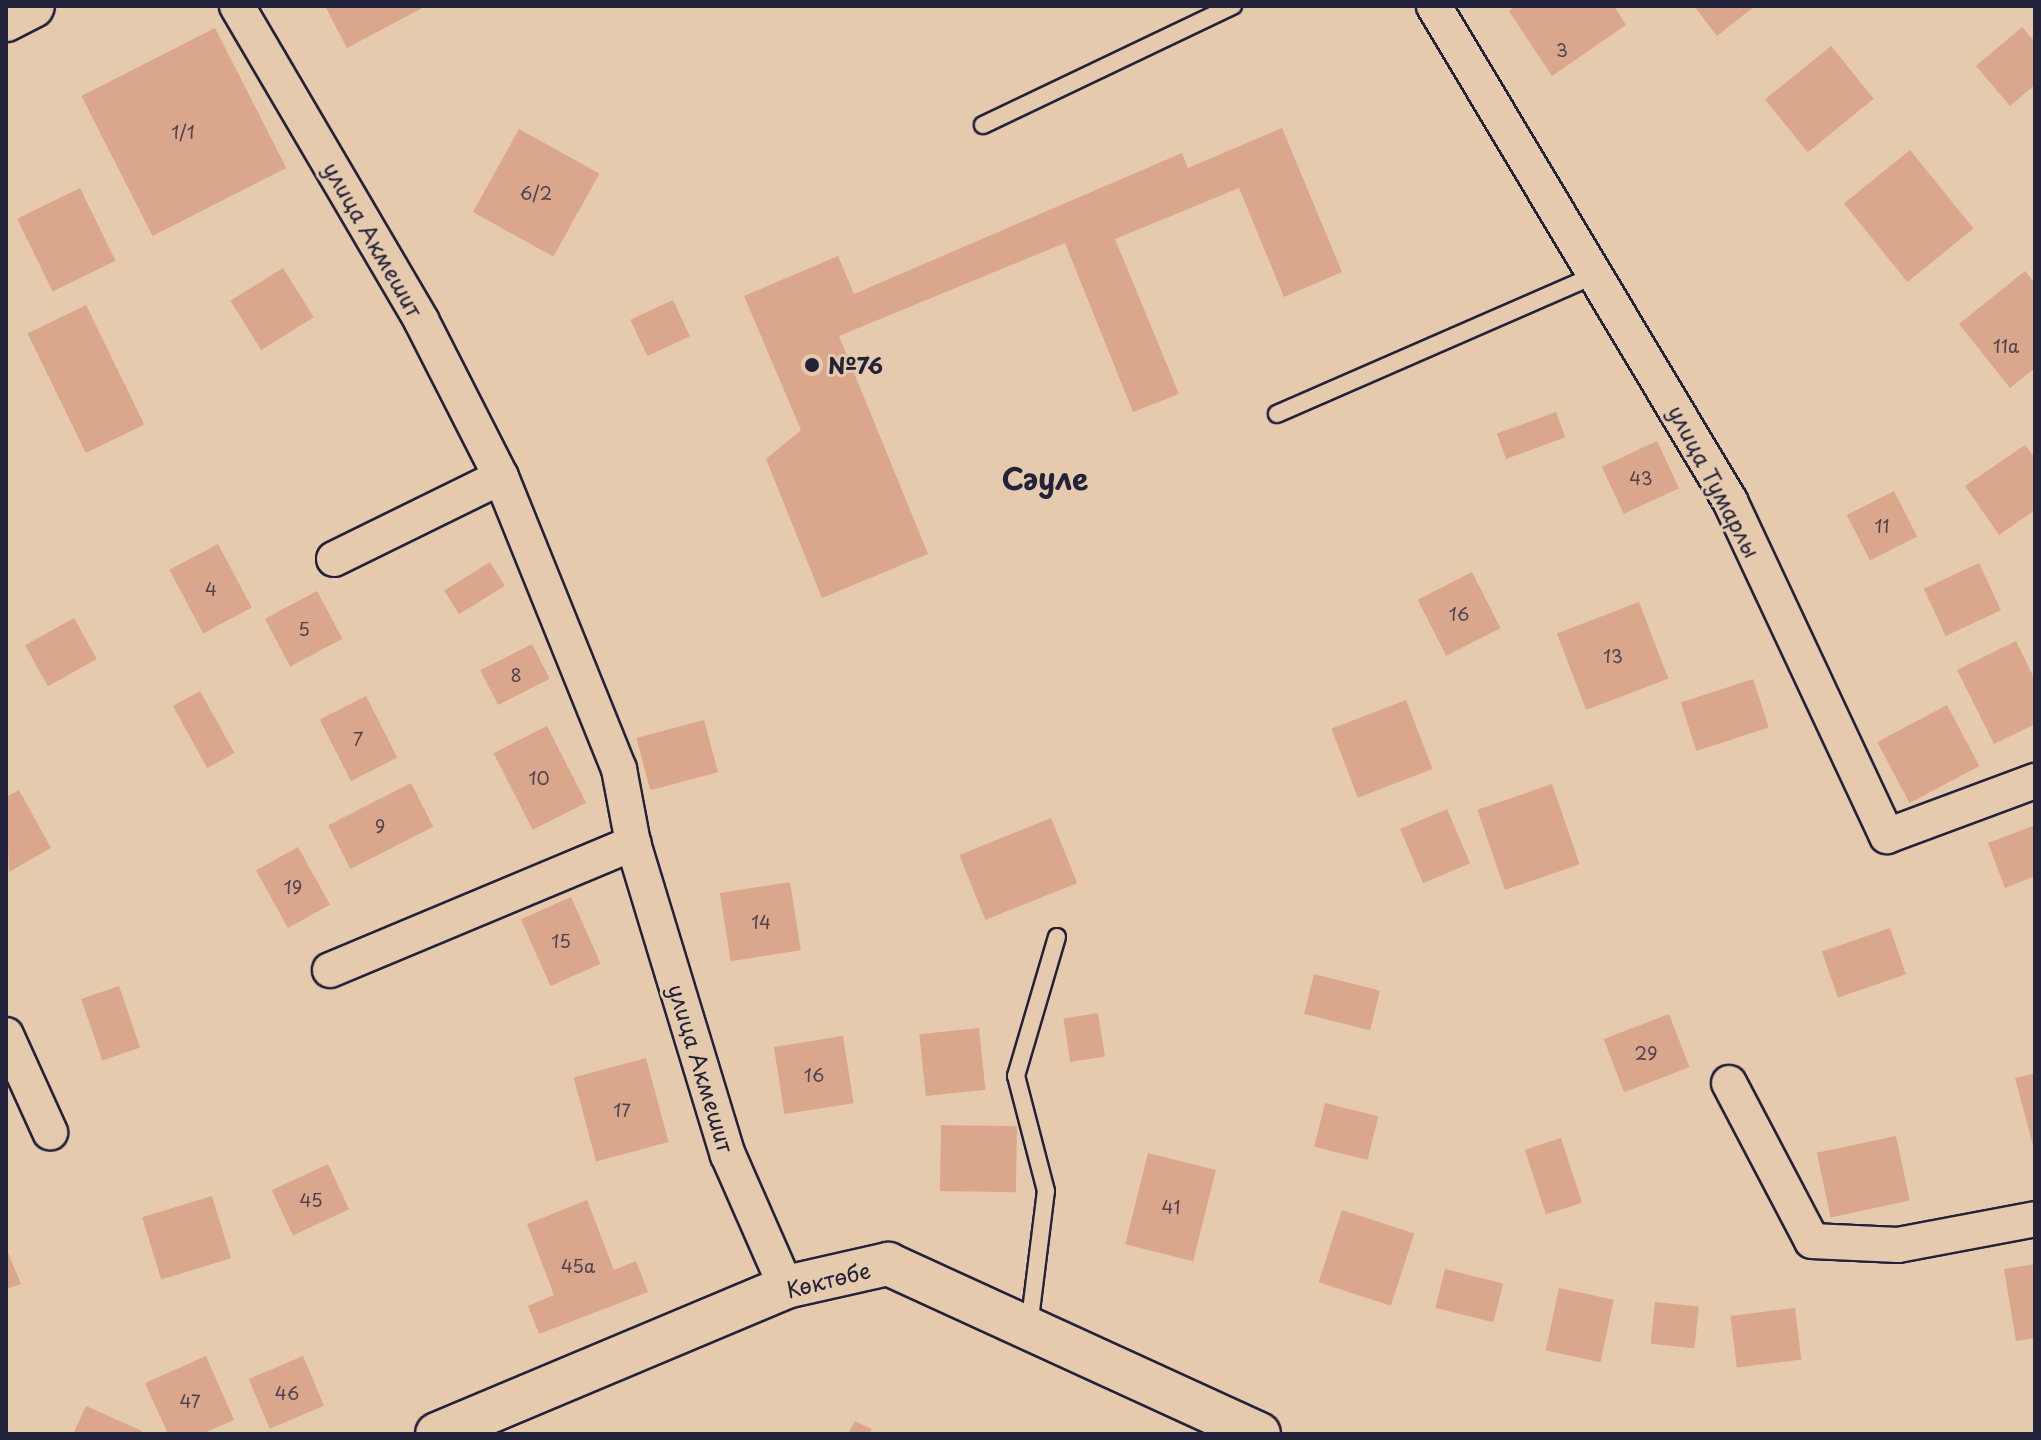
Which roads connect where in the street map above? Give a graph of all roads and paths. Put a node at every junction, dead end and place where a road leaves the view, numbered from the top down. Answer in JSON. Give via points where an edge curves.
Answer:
{"nodes":[{"id":1,"x":33,"y":6,"type":"edge"},
{"id":2,"x":237,"y":6,"type":"edge"},
{"id":3,"x":1233,"y":6,"type":"edge"},
{"id":4,"x":1434,"y":6,"type":"edge"},
{"id":5,"x":6,"y":20,"type":"edge"},
{"id":6,"x":983,"y":125,"type":"dead end"},
{"id":7,"x":1598,"y":273,"type":"junction"},
{"id":8,"x":1277,"y":414,"type":"dead end"},
{"id":9,"x":501,"y":477,"type":"junction"},
{"id":10,"x":334,"y":559,"type":"dead end"},
{"id":11,"x":2035,"y":781,"type":"edge"},
{"id":12,"x":633,"y":843,"type":"junction"},
{"id":13,"x":1057,"y":937,"type":"dead end"},
{"id":14,"x":330,"y":970,"type":"dead end"},
{"id":15,"x":6,"y":1035,"type":"edge"},
{"id":16,"x":1729,"y":1083,"type":"dead end"},
{"id":17,"x":50,"y":1132,"type":"dead end"},
{"id":18,"x":2035,"y":1219,"type":"edge"},
{"id":19,"x":786,"y":1287,"type":"junction"},
{"id":20,"x":1028,"y":1328,"type":"junction"},
{"id":21,"x":437,"y":1434,"type":"edge"},
{"id":22,"x":1259,"y":1434,"type":"edge"}],
"edges":[{"from":1,"to":5,"type":"street"},
{"from":2,"to":9,"type":"street","name":"улица Акмешит","via":[[421,320]]},
{"from":3,"to":6,"type":"lane"},
{"from":4,"to":7,"type":"street","name":"улица Тумарлы"},
{"from":7,"to":8,"type":"lane"},
{"from":7,"to":11,"type":"street","name":"улица Тумарлы","via":[[1730,501],[1887,836]]},
{"from":9,"to":10,"type":"street"},
{"from":9,"to":12,"type":"street","name":"улица Акмешит","via":[[619,769]]},
{"from":12,"to":14,"type":"street"},
{"from":12,"to":19,"type":"street","name":"улица Акмешит","via":[[728,1155]]},
{"from":13,"to":20,"type":"lane","via":[[1016,1076],[1046,1191]]},
{"from":15,"to":17,"type":"street"},
{"from":16,"to":18,"type":"street","via":[[1812,1241],[1898,1245]]},
{"from":19,"to":20,"type":"street","name":"Көктөбе","via":[[888,1264]]},
{"from":19,"to":21,"type":"street","name":"Көктөбе"},
{"from":20,"to":22,"type":"street","name":"Көктөбе"}]}
